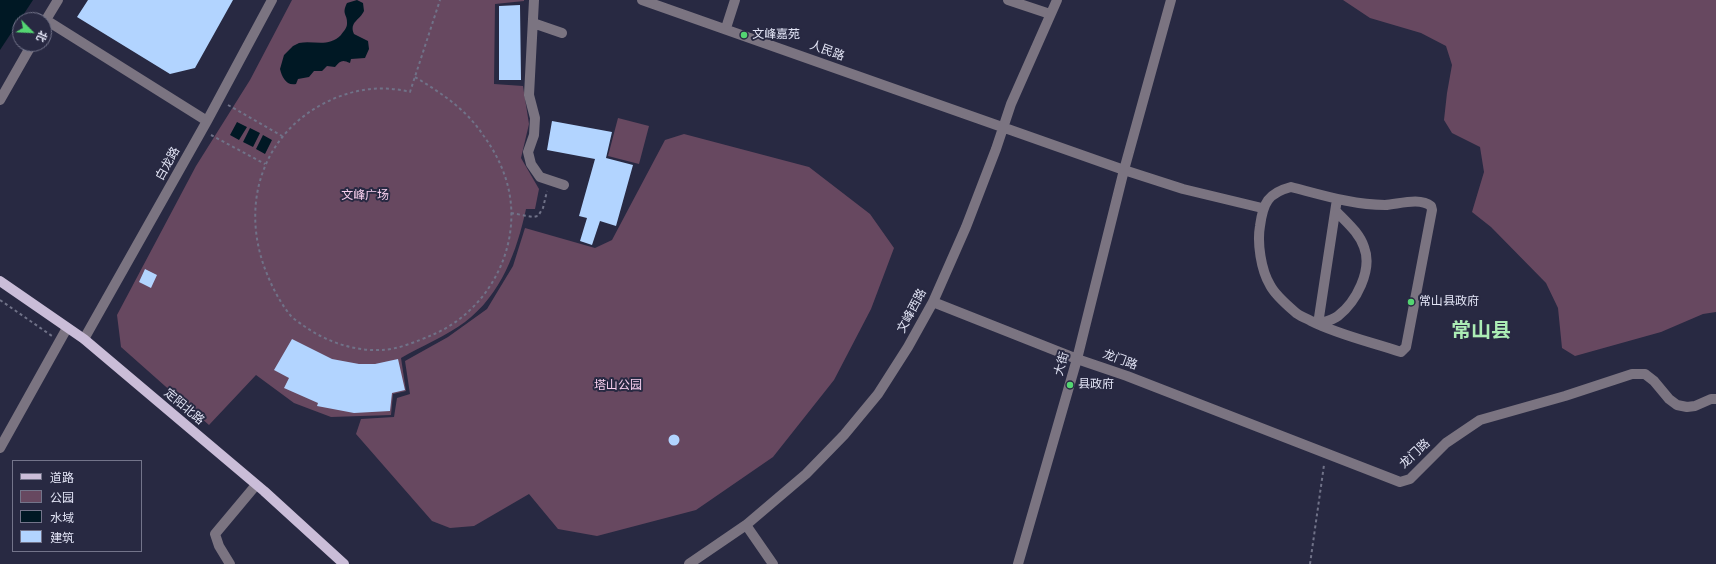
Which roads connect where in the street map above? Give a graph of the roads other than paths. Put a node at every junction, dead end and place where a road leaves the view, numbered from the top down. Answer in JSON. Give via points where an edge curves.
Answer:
{"nodes":[{"id":1,"x":58,"y":0,"type":"edge"},
{"id":2,"x":272,"y":0,"type":"edge"},
{"id":3,"x":534,"y":0,"type":"edge"},
{"id":4,"x":642,"y":0,"type":"edge"},
{"id":5,"x":735,"y":0,"type":"edge"},
{"id":6,"x":1008,"y":0,"type":"edge"},
{"id":7,"x":1057,"y":0,"type":"edge"},
{"id":8,"x":1171,"y":0,"type":"edge"},
{"id":9,"x":673,"y":5,"type":"edge"},
{"id":10,"x":51,"y":12,"type":"edge"},
{"id":11,"x":1050,"y":14,"type":"junction"},
{"id":12,"x":533,"y":23,"type":"junction"},
{"id":13,"x":52,"y":26,"type":"edge"},
{"id":14,"x":726,"y":28,"type":"junction"},
{"id":15,"x":562,"y":33,"type":"dead end"},
{"id":16,"x":27,"y":52,"type":"edge"},
{"id":17,"x":0,"y":100,"type":"edge"},
{"id":18,"x":204,"y":126,"type":"junction"},
{"id":19,"x":1003,"y":127,"type":"junction"},
{"id":20,"x":1124,"y":170,"type":"junction"},
{"id":21,"x":564,"y":185,"type":"dead end"},
{"id":22,"x":1338,"y":199,"type":"junction"},
{"id":23,"x":1262,"y":208,"type":"junction"},
{"id":24,"x":1336,"y":211,"type":"junction"},
{"id":25,"x":0,"y":281,"type":"edge"},
{"id":26,"x":933,"y":302,"type":"junction"},
{"id":27,"x":1318,"y":324,"type":"junction"},
{"id":28,"x":67,"y":328,"type":"junction"},
{"id":29,"x":84,"y":339,"type":"junction"},
{"id":30,"x":1077,"y":359,"type":"junction"},
{"id":31,"x":1716,"y":399,"type":"edge"},
{"id":32,"x":0,"y":448,"type":"edge"},
{"id":33,"x":256,"y":485,"type":"junction"},
{"id":34,"x":746,"y":525,"type":"junction"},
{"id":35,"x":230,"y":564,"type":"edge"},
{"id":36,"x":344,"y":564,"type":"edge"},
{"id":37,"x":690,"y":564,"type":"edge"},
{"id":38,"x":773,"y":564,"type":"edge"},
{"id":39,"x":1018,"y":564,"type":"edge"}],
"edges":[{"from":1,"to":10,"type":"street"},
{"from":2,"to":18,"type":"street","name":"白龙路"},
{"from":3,"to":12,"type":"street"},
{"from":4,"to":9,"type":"street","name":"人民路"},
{"from":5,"to":14,"type":"street"},
{"from":6,"to":11,"type":"street"},
{"from":7,"to":11,"type":"street","name":"文峰西路"},
{"from":8,"to":20,"type":"street","name":"大街"},
{"from":9,"to":14,"type":"street","name":"人民路"},
{"from":11,"to":19,"type":"street","name":"文峰西路"},
{"from":12,"to":15,"type":"street"},
{"from":12,"to":21,"type":"street","via":[[529,95],[535,118],[534,135],[528,152],[531,164],[540,177]]},
{"from":13,"to":18,"type":"street"},
{"from":14,"to":19,"type":"street","name":"人民路"},
{"from":16,"to":17,"type":"street"},
{"from":18,"to":29,"type":"street","name":"白龙路"},
{"from":19,"to":20,"type":"street","name":"人民路"},
{"from":19,"to":26,"type":"street","name":"文峰西路","via":[[966,227]]},
{"from":20,"to":23,"type":"street","name":"人民路","via":[[1183,189]]},
{"from":20,"to":30,"type":"street","name":"大街"},
{"from":22,"to":23,"type":"street","via":[[1291,187],[1272,196]]},
{"from":22,"to":24,"type":"street"},
{"from":22,"to":27,"type":"street","via":[[1384,205],[1422,202],[1431,206],[1432,210],[1406,347],[1401,352]]},
{"from":23,"to":27,"type":"street","via":[[1258,236],[1261,262],[1270,285],[1295,313]]},
{"from":24,"to":27,"type":"street"},
{"from":24,"to":27,"type":"street","via":[[1365,248],[1365,269],[1362,286],[1347,307],[1337,317]]},
{"from":25,"to":28,"type":"main road","name":"定阳北路"},
{"from":26,"to":30,"type":"street","name":"龙门路"},
{"from":26,"to":34,"type":"street","name":"文峰西路","via":[[878,394],[858,418],[806,474]]},
{"from":28,"to":29,"type":"main road","name":"定阳北路"},
{"from":28,"to":32,"type":"street"},
{"from":29,"to":33,"type":"main road","name":"定阳北路"},
{"from":30,"to":31,"type":"street","name":"龙门路","via":[[1400,482],[1410,479],[1446,444],[1480,420],[1632,374],[1645,374],[1669,399],[1687,407]]},
{"from":30,"to":39,"type":"street","name":"大街"},
{"from":33,"to":35,"type":"street","via":[[215,534]]},
{"from":33,"to":36,"type":"main road","name":"定阳北路"},
{"from":34,"to":37,"type":"street","name":"文峰西路"},
{"from":34,"to":38,"type":"street"}]}
